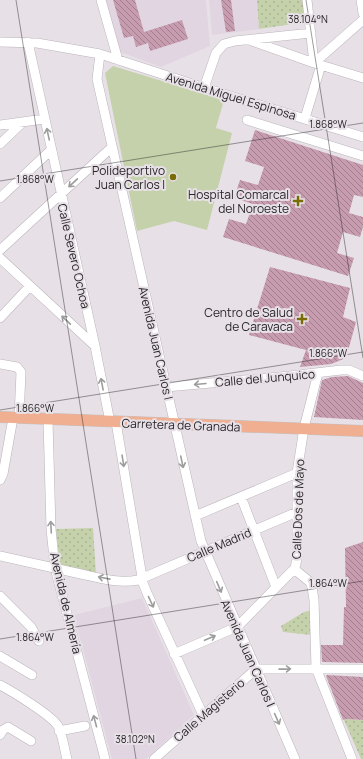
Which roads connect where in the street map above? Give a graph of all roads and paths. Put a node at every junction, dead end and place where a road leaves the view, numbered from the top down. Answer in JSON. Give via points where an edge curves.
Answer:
{"nodes":[{"id":1,"x":101,"y":0,"type":"edge"},
{"id":2,"x":307,"y":0,"type":"edge"},
{"id":3,"x":360,"y":0,"type":"edge"},
{"id":4,"x":363,"y":13,"type":"edge"},
{"id":5,"x":363,"y":20,"type":"edge"},
{"id":6,"x":311,"y":33,"type":"junction"},
{"id":7,"x":249,"y":40,"type":"junction"},
{"id":8,"x":0,"y":42,"type":"edge"},
{"id":9,"x":28,"y":42,"type":"junction"},
{"id":10,"x":100,"y":54,"type":"junction"},
{"id":11,"x":118,"y":60,"type":"junction"},
{"id":12,"x":318,"y":64,"type":"junction"},
{"id":13,"x":363,"y":78,"type":"edge"},
{"id":14,"x":204,"y":88,"type":"junction"},
{"id":15,"x":305,"y":118,"type":"junction"},
{"id":16,"x":44,"y":119,"type":"junction"},
{"id":17,"x":246,"y":120,"type":"dead end"},
{"id":18,"x":23,"y":122,"type":"junction"},
{"id":19,"x":0,"y":125,"type":"edge"},
{"id":20,"x":363,"y":137,"type":"edge"},
{"id":21,"x":0,"y":144,"type":"edge"},
{"id":22,"x":112,"y":146,"type":"junction"},
{"id":23,"x":51,"y":150,"type":"junction"},
{"id":24,"x":363,"y":156,"type":"edge"},
{"id":25,"x":60,"y":194,"type":"junction"},
{"id":26,"x":0,"y":198,"type":"edge"},
{"id":27,"x":0,"y":250,"type":"edge"},
{"id":28,"x":0,"y":258,"type":"edge"},
{"id":29,"x":30,"y":286,"type":"junction"},
{"id":30,"x":0,"y":318,"type":"edge"},
{"id":31,"x":95,"y":346,"type":"junction"},
{"id":32,"x":0,"y":364,"type":"edge"},
{"id":33,"x":318,"y":373,"type":"junction"},
{"id":34,"x":363,"y":376,"type":"edge"},
{"id":35,"x":166,"y":387,"type":"junction"},
{"id":36,"x":0,"y":417,"type":"edge"},
{"id":37,"x":16,"y":418,"type":"junction"},
{"id":38,"x":48,"y":420,"type":"junction"},
{"id":39,"x":113,"y":422,"type":"junction"},
{"id":40,"x":174,"y":424,"type":"junction"},
{"id":41,"x":304,"y":428,"type":"junction"},
{"id":42,"x":363,"y":431,"type":"edge"},
{"id":43,"x":297,"y":473,"type":"junction"},
{"id":44,"x":0,"y":480,"type":"edge"},
{"id":45,"x":241,"y":497,"type":"junction"},
{"id":46,"x":297,"y":512,"type":"junction"},
{"id":47,"x":195,"y":516,"type":"junction"},
{"id":48,"x":254,"y":530,"type":"junction"},
{"id":49,"x":204,"y":551,"type":"junction"},
{"id":50,"x":0,"y":556,"type":"edge"},
{"id":51,"x":55,"y":568,"type":"junction"},
{"id":52,"x":294,"y":569,"type":"junction"},
{"id":53,"x":142,"y":578,"type":"junction"},
{"id":54,"x":276,"y":587,"type":"junction"},
{"id":55,"x":0,"y":596,"type":"edge"},
{"id":56,"x":3,"y":604,"type":"edge"},
{"id":57,"x":237,"y":627,"type":"junction"},
{"id":58,"x":39,"y":641,"type":"dead end"},
{"id":59,"x":174,"y":654,"type":"junction"},
{"id":60,"x":0,"y":656,"type":"edge"},
{"id":61,"x":316,"y":668,"type":"junction"},
{"id":62,"x":256,"y":669,"type":"junction"},
{"id":63,"x":363,"y":669,"type":"edge"},
{"id":64,"x":32,"y":675,"type":"dead end"},
{"id":65,"x":0,"y":685,"type":"edge"},
{"id":66,"x":203,"y":715,"type":"junction"},
{"id":67,"x":85,"y":726,"type":"dead end"},
{"id":68,"x":60,"y":731,"type":"junction"},
{"id":69,"x":0,"y":735,"type":"edge"},
{"id":70,"x":31,"y":741,"type":"dead end"},
{"id":71,"x":67,"y":759,"type":"edge"},
{"id":72,"x":105,"y":759,"type":"edge"},
{"id":73,"x":154,"y":759,"type":"edge"},
{"id":74,"x":295,"y":759,"type":"edge"},
{"id":75,"x":352,"y":759,"type":"edge"}],
"edges":[{"from":1,"to":11,"type":"street"},
{"from":2,"to":6,"type":"street"},
{"from":3,"to":4,"type":"street"},
{"from":5,"to":12,"type":"street"},
{"from":6,"to":7,"type":"street"},
{"from":6,"to":12,"type":"street"},
{"from":7,"to":12,"type":"street"},
{"from":7,"to":14,"type":"street","via":[[224,44],[219,48]]},
{"from":8,"to":9,"type":"street","name":"Avenida Miguel Espinosa"},
{"from":9,"to":10,"type":"street","name":"Avenida Miguel Espinosa"},
{"from":9,"to":16,"type":"street","name":"Calle Severo Ochoa"},
{"from":10,"to":11,"type":"street","name":"Avenida Miguel Espinosa"},
{"from":10,"to":22,"type":"street","name":"Avenida Juan Carlos I","via":[[97,79]]},
{"from":11,"to":14,"type":"street","name":"Avenida Miguel Espinosa"},
{"from":12,"to":13,"type":"street"},
{"from":12,"to":15,"type":"street"},
{"from":14,"to":15,"type":"street","name":"Avenida Miguel Espinosa"},
{"from":15,"to":20,"type":"street","name":"Avenida Miguel Espinosa"},
{"from":16,"to":18,"type":"street"},
{"from":23,"to":16,"type":"street","name":"Calle Severo Ochoa","one_way":true},
{"from":17,"to":24,"type":"street"},
{"from":18,"to":19,"type":"street"},
{"from":18,"to":21,"type":"street"},
{"from":22,"to":25,"type":"street","one_way":true},
{"from":22,"to":35,"type":"street","name":"Avenida Juan Carlos I"},
{"from":23,"to":25,"type":"street","name":"Calle Severo Ochoa"},
{"from":23,"to":26,"type":"street"},
{"from":25,"to":27,"type":"street"},
{"from":25,"to":31,"type":"street","name":"Calle Severo Ochoa"},
{"from":28,"to":29,"type":"street"},
{"from":29,"to":30,"type":"street"},
{"from":31,"to":29,"type":"street","one_way":true},
{"from":39,"to":31,"type":"street","name":"Calle Severo Ochoa","one_way":true},
{"from":32,"to":37,"type":"street","via":[[17,367],[21,372]]},
{"from":33,"to":34,"type":"street","name":"Calle del Junquico","via":[[349,370]]},
{"from":33,"to":35,"type":"street","name":"Calle del Junquico","one_way":true},
{"from":33,"to":41,"type":"street","name":"Calle Dos de Mayo"},
{"from":35,"to":40,"type":"street","name":"Avenida Juan Carlos I"},
{"from":36,"to":37,"type":"main road","name":"Carretera de Granada"},
{"from":37,"to":38,"type":"main road","name":"Carretera de Granada"},
{"from":37,"to":44,"type":"street"},
{"from":38,"to":39,"type":"main road","name":"Carretera de Granada"},
{"from":51,"to":38,"type":"street","name":"Avenida de Almería","one_way":true,"via":[[51,529]]},
{"from":39,"to":40,"type":"main road","name":"Carretera de Granada"},
{"from":39,"to":53,"type":"street","name":"Calle Severo Ochoa","one_way":true},
{"from":40,"to":41,"type":"main road","name":"Carretera de Granada"},
{"from":40,"to":47,"type":"street","name":"Avenida Juan Carlos I","one_way":true},
{"from":41,"to":42,"type":"main road","name":"Carretera de Granada"},
{"from":41,"to":43,"type":"street","name":"Calle Dos de Mayo"},
{"from":43,"to":45,"type":"street"},
{"from":43,"to":46,"type":"street","name":"Calle Dos de Mayo"},
{"from":45,"to":47,"type":"street"},
{"from":45,"to":48,"type":"street"},
{"from":46,"to":48,"type":"street","name":"Calle Madrid"},
{"from":46,"to":52,"type":"street","name":"Calle Dos de Mayo","via":[[297,559]]},
{"from":47,"to":49,"type":"street","name":"Avenida Juan Carlos I"},
{"from":48,"to":49,"type":"street","name":"Calle Madrid"},
{"from":48,"to":54,"type":"street"},
{"from":49,"to":53,"type":"street","name":"Calle Madrid"},
{"from":49,"to":57,"type":"street","name":"Avenida Juan Carlos I","one_way":true},
{"from":50,"to":51,"type":"street","name":"Calle Madrid"},
{"from":53,"to":51,"type":"street","name":"Calle Madrid","one_way":true,"via":[[125,582]]},
{"from":72,"to":51,"type":"street","name":"Avenida de Almería","one_way":true},
{"from":52,"to":54,"type":"street","name":"Calle Dos de Mayo"},
{"from":52,"to":61,"type":"street","via":[[310,582],[312,587]]},
{"from":53,"to":59,"type":"street","name":"Calle Severo Ochoa","one_way":true,"via":[[146,593]]},
{"from":54,"to":57,"type":"street","name":"Calle Dos de Mayo"},
{"from":55,"to":56,"type":"street"},
{"from":56,"to":58,"type":"street","via":[[31,627]]},
{"from":59,"to":57,"type":"street","name":"Calle Dos de Mayo","one_way":true},
{"from":57,"to":62,"type":"street","name":"Avenida Juan Carlos I"},
{"from":59,"to":66,"type":"street","name":"Calle Severo Ochoa"},
{"from":60,"to":64,"type":"street"},
{"from":62,"to":61,"type":"street","name":"Calle Magisterio","one_way":true},
{"from":61,"to":63,"type":"street","name":"Calle Magisterio"},
{"from":61,"to":75,"type":"street"},
{"from":62,"to":66,"type":"street","name":"Calle Magisterio"},
{"from":62,"to":74,"type":"street","name":"Avenida Juan Carlos I","one_way":true},
{"from":65,"to":68,"type":"street","via":[[49,718]]},
{"from":66,"to":73,"type":"street","name":"Calle Magisterio"},
{"from":67,"to":68,"type":"street"},
{"from":68,"to":71,"type":"street"},
{"from":69,"to":70,"type":"street","via":[[8,727]]}]}
